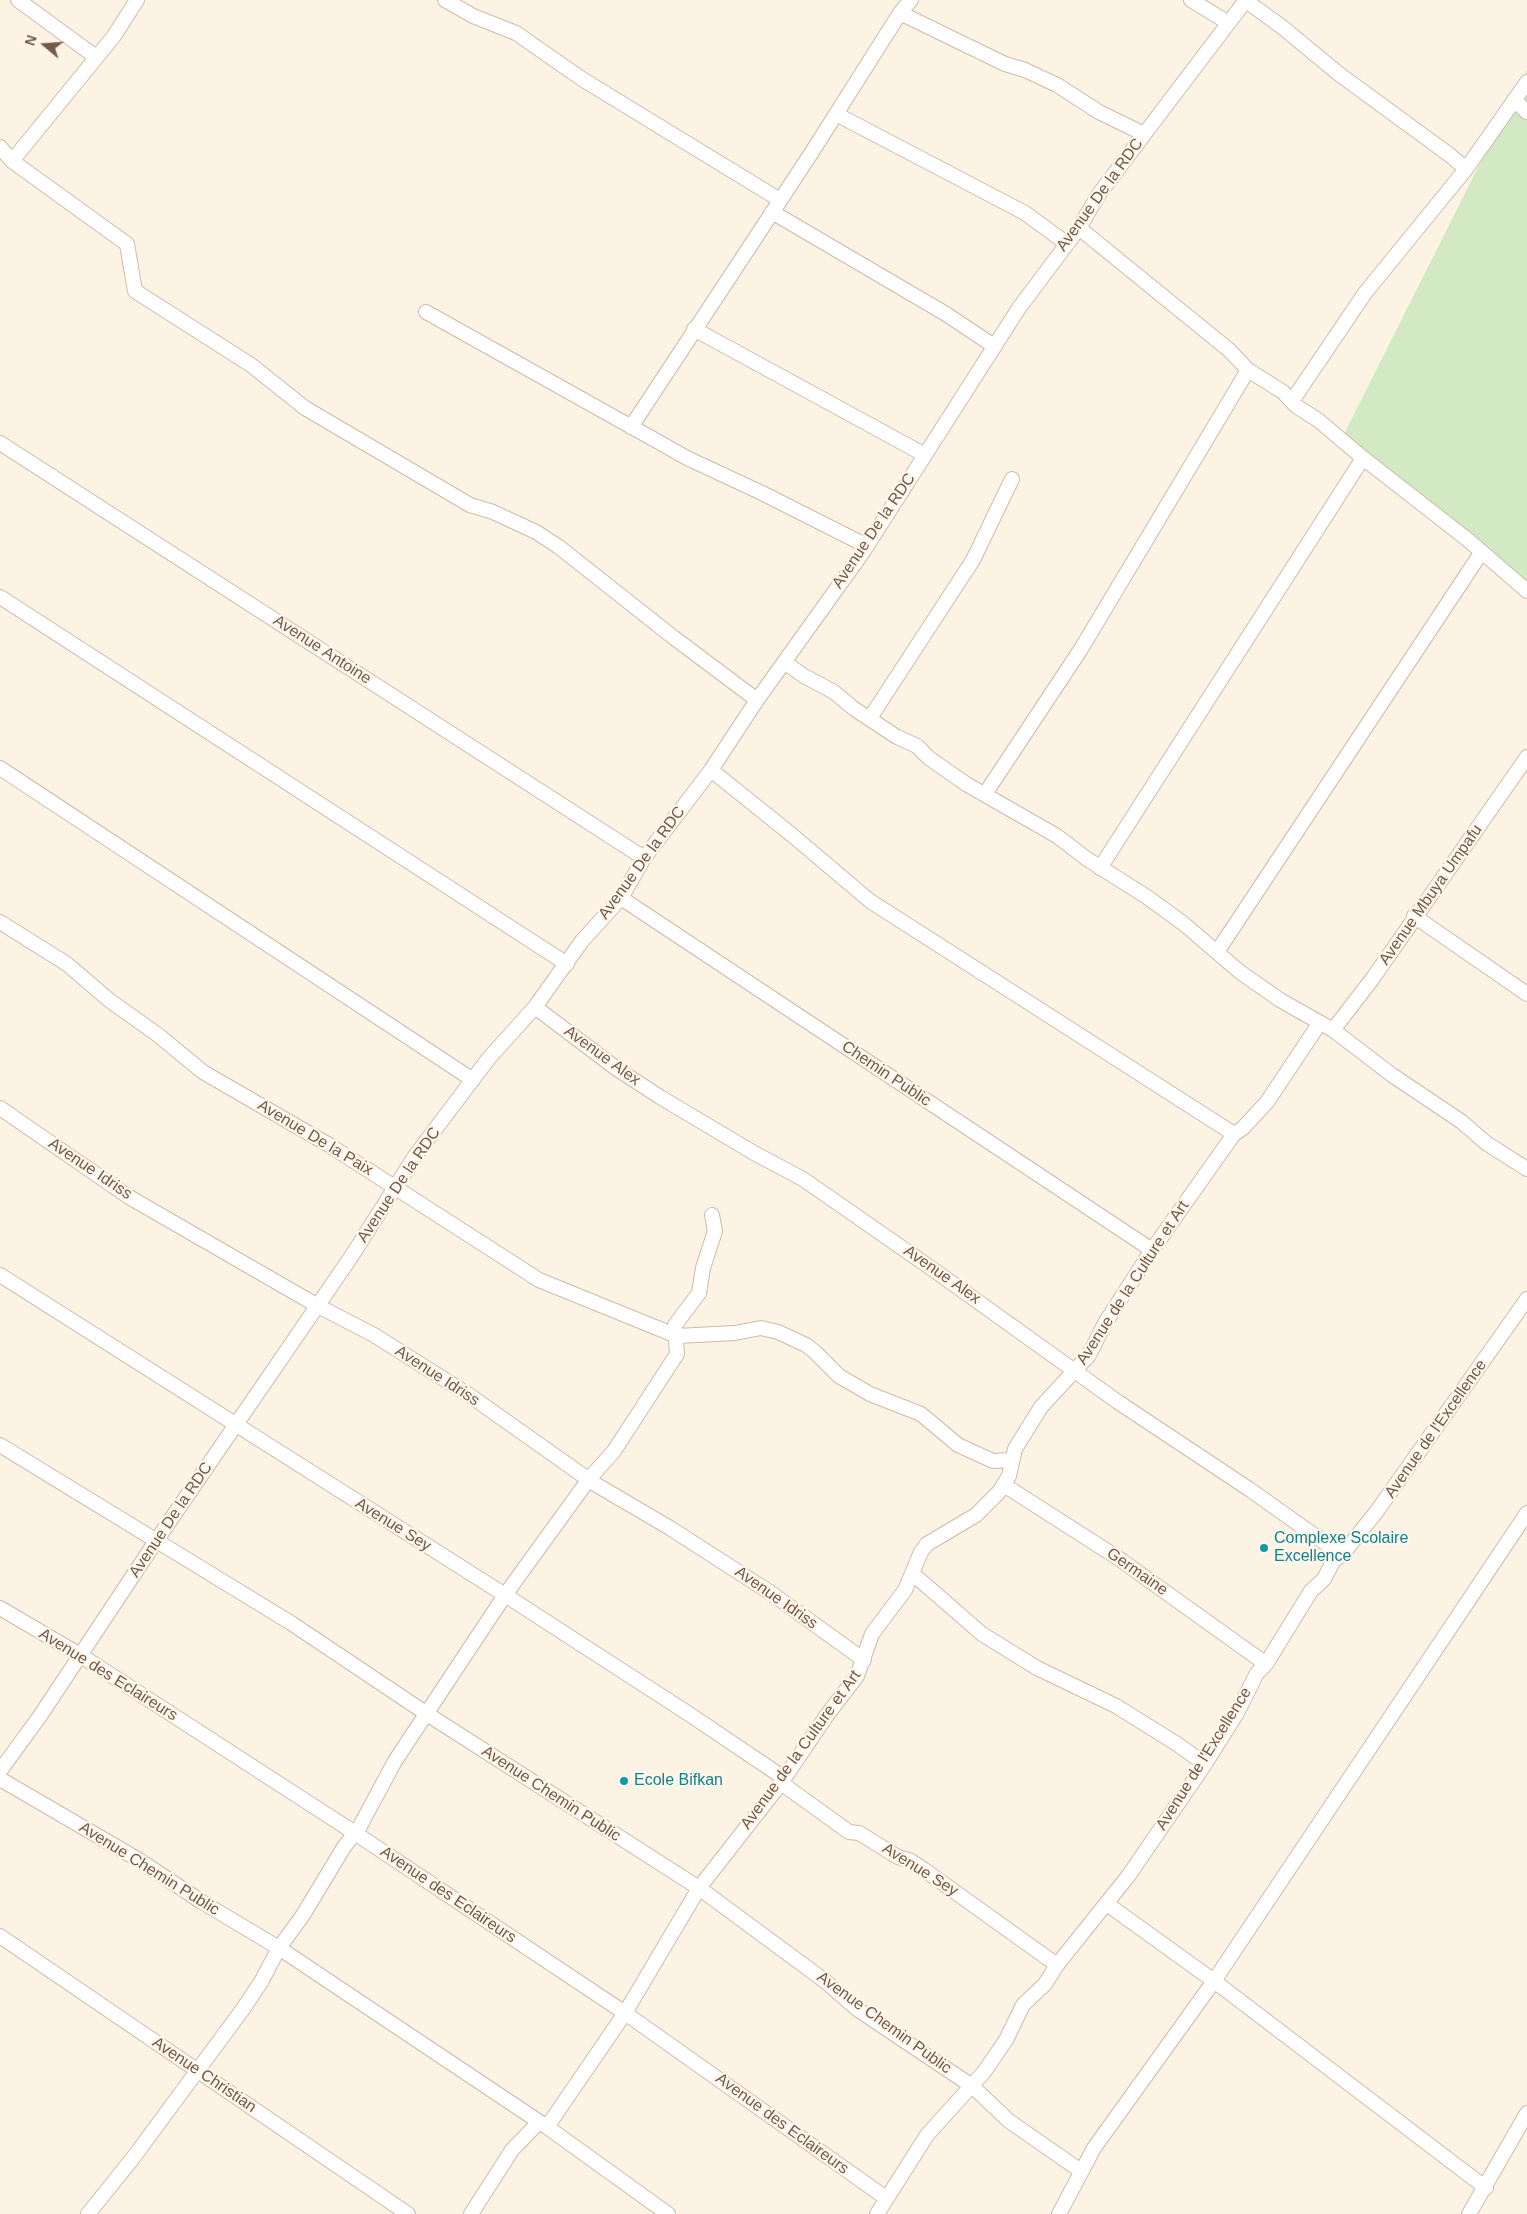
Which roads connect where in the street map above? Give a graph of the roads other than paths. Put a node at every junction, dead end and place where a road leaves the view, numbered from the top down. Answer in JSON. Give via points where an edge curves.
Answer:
{"nodes":[{"id":1,"x":18,"y":0,"type":"edge"},
{"id":2,"x":138,"y":0,"type":"edge"},
{"id":3,"x":445,"y":0,"type":"edge"},
{"id":4,"x":911,"y":0,"type":"edge"},
{"id":5,"x":1191,"y":0,"type":"edge"},
{"id":6,"x":1246,"y":0,"type":"edge"},
{"id":7,"x":900,"y":13,"type":"junction"},
{"id":8,"x":1228,"y":22,"type":"junction"},
{"id":9,"x":96,"y":57,"type":"junction"},
{"id":10,"x":1527,"y":82,"type":"edge"},
{"id":11,"x":1514,"y":100,"type":"junction"},
{"id":12,"x":1527,"y":112,"type":"edge"},
{"id":13,"x":836,"y":114,"type":"junction"},
{"id":14,"x":1144,"y":134,"type":"junction"},
{"id":15,"x":0,"y":147,"type":"edge"},
{"id":16,"x":12,"y":161,"type":"junction"},
{"id":17,"x":1466,"y":169,"type":"junction"},
{"id":18,"x":780,"y":200,"type":"junction"},
{"id":19,"x":772,"y":212,"type":"junction"},
{"id":20,"x":1079,"y":228,"type":"junction"},
{"id":21,"x":1066,"y":243,"type":"junction"},
{"id":22,"x":426,"y":312,"type":"dead end"},
{"id":23,"x":694,"y":329,"type":"junction"},
{"id":24,"x":994,"y":346,"type":"junction"},
{"id":25,"x":1248,"y":370,"type":"junction"},
{"id":26,"x":1292,"y":401,"type":"junction"},
{"id":27,"x":631,"y":427,"type":"junction"},
{"id":28,"x":0,"y":443,"type":"edge"},
{"id":29,"x":926,"y":455,"type":"junction"},
{"id":30,"x":1363,"y":458,"type":"junction"},
{"id":31,"x":1012,"y":479,"type":"dead end"},
{"id":32,"x":867,"y":546,"type":"junction"},
{"id":33,"x":1481,"y":553,"type":"junction"},
{"id":34,"x":1527,"y":591,"type":"edge"},
{"id":35,"x":0,"y":597,"type":"edge"},
{"id":36,"x":784,"y":662,"type":"junction"},
{"id":37,"x":757,"y":700,"type":"junction"},
{"id":38,"x":870,"y":718,"type":"junction"},
{"id":39,"x":1527,"y":757,"type":"edge"},
{"id":40,"x":0,"y":768,"type":"edge"},
{"id":41,"x":711,"y":770,"type":"junction"},
{"id":42,"x":985,"y":794,"type":"junction"},
{"id":43,"x":644,"y":858,"type":"junction"},
{"id":44,"x":1100,"y":868,"type":"junction"},
{"id":45,"x":621,"y":898,"type":"junction"},
{"id":46,"x":1414,"y":916,"type":"junction"},
{"id":47,"x":0,"y":922,"type":"edge"},
{"id":48,"x":1217,"y":952,"type":"junction"},
{"id":49,"x":567,"y":964,"type":"junction"},
{"id":50,"x":1527,"y":994,"type":"edge"},
{"id":51,"x":535,"y":1007,"type":"junction"},
{"id":52,"x":1319,"y":1024,"type":"junction"},
{"id":53,"x":1333,"y":1030,"type":"junction"},
{"id":54,"x":473,"y":1080,"type":"junction"},
{"id":55,"x":0,"y":1108,"type":"edge"},
{"id":56,"x":1234,"y":1134,"type":"junction"},
{"id":57,"x":1527,"y":1169,"type":"edge"},
{"id":58,"x":395,"y":1187,"type":"junction"},
{"id":59,"x":712,"y":1215,"type":"dead end"},
{"id":60,"x":1152,"y":1250,"type":"junction"},
{"id":61,"x":0,"y":1276,"type":"edge"},
{"id":62,"x":1527,"y":1299,"type":"edge"},
{"id":63,"x":318,"y":1306,"type":"junction"},
{"id":64,"x":677,"y":1336,"type":"junction"},
{"id":65,"x":1075,"y":1370,"type":"junction"},
{"id":66,"x":235,"y":1426,"type":"junction"},
{"id":67,"x":0,"y":1445,"type":"edge"},
{"id":68,"x":1012,"y":1460,"type":"junction"},
{"id":69,"x":589,"y":1479,"type":"junction"},
{"id":70,"x":1004,"y":1485,"type":"junction"},
{"id":71,"x":1527,"y":1513,"type":"edge"},
{"id":72,"x":156,"y":1541,"type":"junction"},
{"id":73,"x":1342,"y":1554,"type":"junction"},
{"id":74,"x":913,"y":1574,"type":"junction"},
{"id":75,"x":504,"y":1595,"type":"junction"},
{"id":76,"x":0,"y":1608,"type":"edge"},
{"id":77,"x":80,"y":1655,"type":"junction"},
{"id":78,"x":864,"y":1660,"type":"junction"},
{"id":79,"x":1266,"y":1664,"type":"junction"},
{"id":80,"x":427,"y":1714,"type":"junction"},
{"id":81,"x":1205,"y":1764,"type":"junction"},
{"id":82,"x":0,"y":1771,"type":"edge"},
{"id":83,"x":0,"y":1779,"type":"edge"},
{"id":84,"x":782,"y":1781,"type":"junction"},
{"id":85,"x":354,"y":1833,"type":"junction"},
{"id":86,"x":699,"y":1888,"type":"junction"},
{"id":87,"x":1107,"y":1904,"type":"junction"},
{"id":88,"x":0,"y":1936,"type":"edge"},
{"id":89,"x":279,"y":1948,"type":"junction"},
{"id":90,"x":1056,"y":1965,"type":"junction"},
{"id":91,"x":1214,"y":1980,"type":"junction"},
{"id":92,"x":625,"y":2013,"type":"junction"},
{"id":93,"x":198,"y":2071,"type":"junction"},
{"id":94,"x":972,"y":2086,"type":"junction"},
{"id":95,"x":1527,"y":2114,"type":"edge"},
{"id":96,"x":543,"y":2124,"type":"junction"},
{"id":97,"x":1081,"y":2171,"type":"junction"},
{"id":98,"x":1486,"y":2188,"type":"junction"},
{"id":99,"x":886,"y":2198,"type":"junction"},
{"id":100,"x":391,"y":2209,"type":"edge"},
{"id":101,"x":88,"y":2214,"type":"edge"},
{"id":102,"x":408,"y":2214,"type":"edge"},
{"id":103,"x":470,"y":2214,"type":"edge"},
{"id":104,"x":668,"y":2214,"type":"edge"},
{"id":105,"x":877,"y":2214,"type":"edge"},
{"id":106,"x":1059,"y":2214,"type":"edge"},
{"id":107,"x":1469,"y":2214,"type":"edge"}],
"edges":[{"from":1,"to":9,"type":"street"},
{"from":2,"to":9,"type":"street"},
{"from":3,"to":18,"type":"street","via":[[473,16],[516,33],[582,79]]},
{"from":4,"to":7,"type":"street"},
{"from":5,"to":8,"type":"street"},
{"from":6,"to":8,"type":"street","name":"Avenue De la RDC"},
{"from":6,"to":17,"type":"street"},
{"from":7,"to":13,"type":"street"},
{"from":7,"to":14,"type":"street","via":[[1005,64],[1057,85],[1099,112]]},
{"from":8,"to":14,"type":"street","name":"Avenue De la RDC"},
{"from":9,"to":16,"type":"street"},
{"from":10,"to":11,"type":"street"},
{"from":11,"to":12,"type":"street"},
{"from":11,"to":17,"type":"street"},
{"from":13,"to":18,"type":"street"},
{"from":13,"to":21,"type":"street","via":[[1025,213]]},
{"from":14,"to":20,"type":"street","name":"Avenue De la RDC","via":[[1099,194]]},
{"from":15,"to":16,"type":"street"},
{"from":16,"to":37,"type":"street","via":[[126,244],[135,291],[252,365],[305,408],[470,506],[493,512],[559,547]]},
{"from":17,"to":26,"type":"street","via":[[1365,293]]},
{"from":18,"to":19,"type":"street"},
{"from":19,"to":23,"type":"street"},
{"from":19,"to":24,"type":"street","via":[[946,314]]},
{"from":20,"to":21,"type":"street","name":"Avenue De la RDC"},
{"from":20,"to":25,"type":"street","via":[[1229,350]]},
{"from":21,"to":24,"type":"street","name":"Avenue De la RDC"},
{"from":22,"to":27,"type":"street"},
{"from":23,"to":27,"type":"street"},
{"from":23,"to":29,"type":"street"},
{"from":24,"to":29,"type":"street","name":"Avenue De la RDC"},
{"from":25,"to":26,"type":"street"},
{"from":25,"to":42,"type":"street","via":[[1081,650]]},
{"from":26,"to":30,"type":"street"},
{"from":27,"to":32,"type":"street"},
{"from":28,"to":43,"type":"street","name":"Avenue Antoine"},
{"from":29,"to":32,"type":"street","name":"Avenue De la RDC"},
{"from":30,"to":33,"type":"street"},
{"from":30,"to":44,"type":"street"},
{"from":31,"to":38,"type":"street","via":[[973,560]]},
{"from":32,"to":36,"type":"street","name":"Avenue De la RDC"},
{"from":33,"to":34,"type":"street"},
{"from":33,"to":48,"type":"street"},
{"from":35,"to":49,"type":"street"},
{"from":36,"to":37,"type":"street","name":"Avenue De la RDC"},
{"from":36,"to":38,"type":"street"},
{"from":37,"to":41,"type":"street","name":"Avenue De la RDC"},
{"from":38,"to":42,"type":"street","via":[[917,746],[946,770]]},
{"from":39,"to":46,"type":"street","name":"Avenue Mbuya Umpafu"},
{"from":40,"to":54,"type":"street"},
{"from":41,"to":43,"type":"street","name":"Avenue De la RDC"},
{"from":41,"to":56,"type":"street","via":[[870,901]]},
{"from":42,"to":44,"type":"street","via":[[1057,836]]},
{"from":43,"to":45,"type":"street","name":"Avenue De la RDC"},
{"from":44,"to":48,"type":"street","via":[[1147,896]]},
{"from":45,"to":49,"type":"street","name":"Avenue De la RDC","via":[[582,941]]},
{"from":45,"to":60,"type":"street","name":"Chemin Public"},
{"from":46,"to":50,"type":"street"},
{"from":46,"to":53,"type":"street","name":"Avenue Mbuya Umpafu"},
{"from":47,"to":58,"type":"street","name":"Avenue De la Paix","via":[[67,964],[204,1072]]},
{"from":48,"to":52,"type":"street","via":[[1240,972]]},
{"from":49,"to":51,"type":"street","name":"Avenue De la RDC"},
{"from":51,"to":54,"type":"street","name":"Avenue De la RDC"},
{"from":51,"to":65,"type":"street","name":"Avenue Alex","via":[[660,1097],[803,1179]]},
{"from":52,"to":53,"type":"street"},
{"from":52,"to":56,"type":"street","name":"Avenue de la Culture et Art","via":[[1267,1102]]},
{"from":53,"to":57,"type":"street","via":[[1462,1122],[1486,1143]]},
{"from":54,"to":58,"type":"street","name":"Avenue De la RDC"},
{"from":55,"to":63,"type":"street","name":"Avenue Idriss","via":[[129,1197]]},
{"from":56,"to":60,"type":"street","name":"Avenue de la Culture et Art"},
{"from":58,"to":63,"type":"street","name":"Avenue De la RDC"},
{"from":58,"to":64,"type":"street","name":"Avenue De la Paix","via":[[539,1280]]},
{"from":59,"to":64,"type":"street","via":[[715,1231],[699,1293],[675,1325]]},
{"from":60,"to":65,"type":"street","name":"Avenue de la Culture et Art","via":[[1089,1355]]},
{"from":61,"to":66,"type":"street","name":"Avenue Sey"},
{"from":62,"to":73,"type":"street","name":"Avenue de l'Excellence","via":[[1377,1511]]},
{"from":63,"to":66,"type":"street","name":"Avenue De la RDC"},
{"from":63,"to":69,"type":"street","name":"Avenue Idriss","via":[[374,1335],[469,1395]]},
{"from":64,"to":68,"type":"street","via":[[735,1333],[761,1328],[778,1332],[806,1345],[839,1376],[870,1394],[921,1414],[958,1445],[993,1461]]},
{"from":64,"to":69,"type":"street","via":[[677,1354],[614,1451]]},
{"from":65,"to":68,"type":"street","name":"Avenue de la Culture et Art","via":[[1042,1407],[1015,1449]]},
{"from":65,"to":73,"type":"street","name":"Avenue Alex"},
{"from":66,"to":72,"type":"street","name":"Avenue De la RDC"},
{"from":66,"to":75,"type":"street","name":"Avenue Sey"},
{"from":67,"to":72,"type":"street","name":"Avenue Chemin Public"},
{"from":68,"to":70,"type":"street","name":"Avenue de la Culture et Art"},
{"from":69,"to":75,"type":"street"},
{"from":69,"to":78,"type":"street","name":"Avenue Idriss","via":[[732,1567]]},
{"from":70,"to":74,"type":"street","name":"Avenue de la Culture et Art","via":[[976,1515],[927,1544],[916,1559]]},
{"from":70,"to":79,"type":"street","name":"Germaine","via":[[1118,1558]]},
{"from":71,"to":91,"type":"street"},
{"from":72,"to":77,"type":"street","name":"Avenue De la RDC"},
{"from":72,"to":80,"type":"street","name":"Avenue Chemin Public","via":[[291,1623]]},
{"from":73,"to":79,"type":"street","name":"Avenue de l'Excellence","via":[[1311,1591]]},
{"from":74,"to":78,"type":"street","name":"Avenue de la Culture et Art","via":[[897,1603],[872,1634]]},
{"from":74,"to":81,"type":"street","via":[[982,1634],[1037,1668],[1116,1706]]},
{"from":75,"to":80,"type":"street"},
{"from":75,"to":84,"type":"street","name":"Avenue Sey"},
{"from":76,"to":77,"type":"street","name":"Avenue des Eclaireurs"},
{"from":77,"to":82,"type":"street","name":"Avenue De la RDC"},
{"from":77,"to":85,"type":"street","name":"Avenue des Eclaireurs"},
{"from":78,"to":84,"type":"street","name":"Avenue de la Culture et Art","via":[[857,1676]]},
{"from":79,"to":81,"type":"street","name":"Avenue de l'Excellence"},
{"from":80,"to":85,"type":"street"},
{"from":80,"to":86,"type":"street","name":"Avenue Chemin Public"},
{"from":81,"to":87,"type":"street","name":"Avenue de l'Excellence"},
{"from":83,"to":89,"type":"street","name":"Avenue Chemin Public","via":[[139,1860]]},
{"from":84,"to":86,"type":"street","name":"Avenue de la Culture et Art"},
{"from":84,"to":90,"type":"street","name":"Avenue Sey","via":[[849,1832],[859,1834],[923,1869]]},
{"from":85,"to":89,"type":"street","via":[[303,1916]]},
{"from":85,"to":92,"type":"street","name":"Avenue des Eclaireurs"},
{"from":86,"to":92,"type":"street","name":"Avenue de la Culture et Art"},
{"from":86,"to":94,"type":"street","name":"Avenue Chemin Public","via":[[857,2008]]},
{"from":87,"to":90,"type":"street","name":"Avenue de l'Excellence"},
{"from":87,"to":91,"type":"street"},
{"from":88,"to":93,"type":"street","name":"Avenue Christian"},
{"from":89,"to":93,"type":"street","via":[[262,1982]]},
{"from":89,"to":96,"type":"street","name":"Avenue Chemin Public"},
{"from":90,"to":94,"type":"street","name":"Avenue de l'Excellence","via":[[1045,1984],[1023,2005],[1006,2040]]},
{"from":91,"to":97,"type":"street","via":[[1105,2132]]},
{"from":91,"to":98,"type":"street"},
{"from":92,"to":96,"type":"street","name":"Avenue de la Culture et Art"},
{"from":92,"to":99,"type":"street","name":"Avenue des Eclaireurs"},
{"from":93,"to":100,"type":"street","name":"Avenue Christian"},
{"from":93,"to":101,"type":"street"},
{"from":94,"to":97,"type":"street","name":"Avenue Chemin Public","via":[[1009,2121]]},
{"from":94,"to":99,"type":"street","name":"Avenue de l'Excellence","via":[[927,2135]]},
{"from":95,"to":98,"type":"street"},
{"from":96,"to":103,"type":"street","name":"Avenue de la Culture et Art","via":[[512,2150]]},
{"from":96,"to":104,"type":"street","name":"Avenue Chemin Public"},
{"from":97,"to":106,"type":"street"},
{"from":98,"to":107,"type":"street"},
{"from":99,"to":105,"type":"street","name":"Avenue de l'Excellence"},
{"from":100,"to":102,"type":"street","name":"Avenue Christian"}]}
